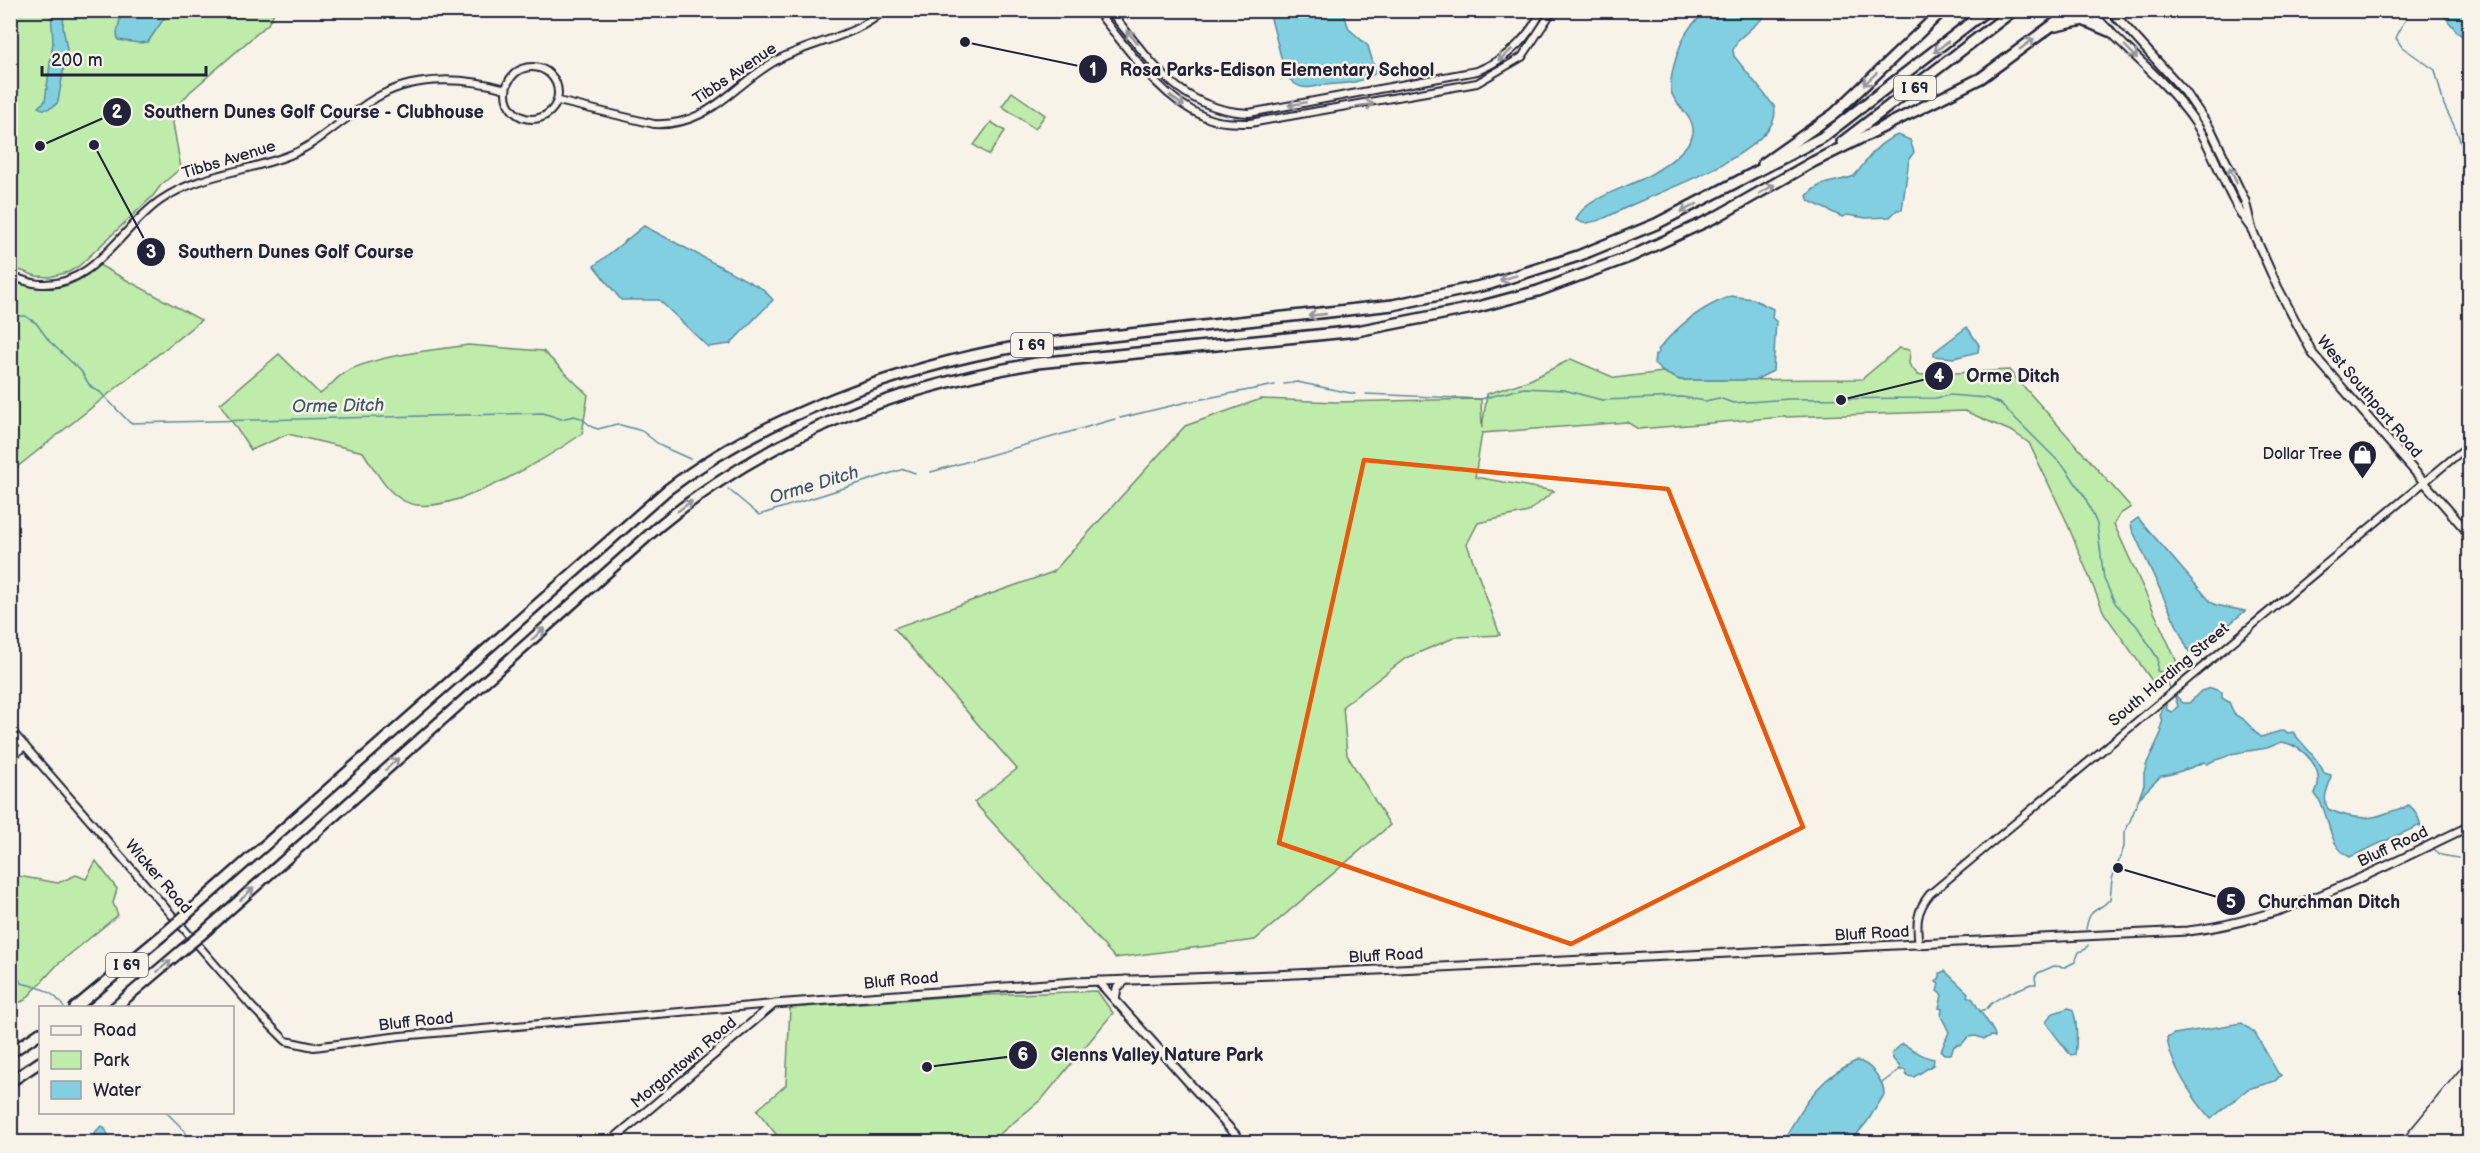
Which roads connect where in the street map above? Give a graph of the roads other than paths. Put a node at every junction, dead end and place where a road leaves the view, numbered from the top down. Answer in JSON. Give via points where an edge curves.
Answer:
{"nodes":[{"id":1,"x":885,"y":10,"type":"edge"},
{"id":2,"x":1096,"y":10,"type":"edge"},
{"id":3,"x":1109,"y":10,"type":"edge"},
{"id":4,"x":1542,"y":10,"type":"edge"},
{"id":5,"x":1553,"y":10,"type":"edge"},
{"id":6,"x":1943,"y":10,"type":"edge"},
{"id":7,"x":1987,"y":10,"type":"edge"},
{"id":8,"x":2014,"y":10,"type":"edge"},
{"id":9,"x":2073,"y":10,"type":"edge"},
{"id":10,"x":2090,"y":10,"type":"edge"},
{"id":11,"x":2115,"y":13,"type":"edge"},
{"id":12,"x":2109,"y":31,"type":"junction"},
{"id":13,"x":2043,"y":32,"type":"junction"},
{"id":14,"x":506,"y":89,"type":"junction"},
{"id":15,"x":558,"y":101,"type":"junction"},
{"id":16,"x":1813,"y":162,"type":"junction"},
{"id":17,"x":1725,"y":190,"type":"junction"},
{"id":18,"x":2252,"y":230,"type":"junction"},
{"id":19,"x":10,"y":276,"type":"edge"},
{"id":20,"x":2469,"y":444,"type":"edge"},
{"id":21,"x":2423,"y":483,"type":"junction"},
{"id":22,"x":2469,"y":536,"type":"edge"},
{"id":23,"x":10,"y":729,"type":"edge"},
{"id":24,"x":25,"y":746,"type":"junction"},
{"id":25,"x":10,"y":758,"type":"edge"},
{"id":26,"x":2469,"y":826,"type":"edge"},
{"id":27,"x":1919,"y":945,"type":"junction"},
{"id":28,"x":1126,"y":980,"type":"junction"},
{"id":29,"x":1098,"y":981,"type":"junction"},
{"id":30,"x":1115,"y":1000,"type":"junction"},
{"id":31,"x":774,"y":1004,"type":"junction"},
{"id":32,"x":78,"y":1006,"type":"edge"},
{"id":33,"x":116,"y":1006,"type":"edge"},
{"id":34,"x":39,"y":1034,"type":"edge"},
{"id":35,"x":286,"y":1041,"type":"joint"},
{"id":36,"x":10,"y":1053,"type":"edge"},
{"id":37,"x":39,"y":1063,"type":"edge"},
{"id":38,"x":10,"y":1080,"type":"edge"},
{"id":39,"x":610,"y":1143,"type":"edge"},
{"id":40,"x":1242,"y":1143,"type":"edge"}],
"edges":[{"from":1,"to":15,"type":"street","name":"Tibbs Avenue","via":[[859,28],[780,58],[713,108],[670,125]]},
{"from":2,"to":5,"type":"street","one_way":true,"via":[[1173,99],[1206,117],[1250,123],[1477,83],[1522,57]]},
{"from":4,"to":3,"type":"street","one_way":true,"via":[[1523,41],[1497,63],[1477,71],[1249,113],[1209,107],[1185,93],[1168,79]]},
{"from":6,"to":17,"type":"highway","one_way":true,"via":[[1834,114]]},
{"from":7,"to":17,"type":"highway","number":"I 69","one_way":true,"via":[[1823,137]]},
{"from":8,"to":16,"type":"highway","number":"I 69","via":[[1871,122]]},
{"from":9,"to":13,"type":"highway"},
{"from":10,"to":12,"type":"main road","name":"West Southport Road"},
{"from":18,"to":11,"type":"main road","name":"West Southport Road","one_way":true,"via":[[2245,201],[2201,114]]},
{"from":12,"to":13,"type":"highway","via":[[2083,20]]},
{"from":12,"to":18,"type":"main road","name":"West Southport Road","one_way":true,"via":[[2187,112],[2212,154],[2234,204]]},
{"from":16,"to":13,"type":"highway","one_way":true,"via":[[1981,78]]},
{"from":14,"to":15,"type":"street","via":[[512,110],[529,120],[549,114]]},
{"from":14,"to":15,"type":"street","via":[[521,69],[540,68],[557,84]]},
{"from":14,"to":19,"type":"street","name":"Tibbs Avenue","via":[[432,81],[407,85],[381,95],[292,154],[194,183],[159,201],[74,278],[42,285]]},
{"from":33,"to":16,"type":"highway","number":"I 69","one_way":true,"bridge":true,"via":[[674,513],[743,468],[818,427],[907,392],[1000,369],[1348,332],[1478,308],[1562,282],[1661,244]]},
{"from":17,"to":32,"type":"highway","number":"I 69","one_way":true,"bridge":true,"via":[[1593,250],[1467,290],[1367,309],[976,354],[853,392],[761,432],[667,490]]},
{"from":18,"to":21,"type":"main road","name":"West Southport Road","via":[[2313,354]]},
{"from":20,"to":21,"type":"street","name":"South Harding Street"},
{"from":21,"to":22,"type":"main road","name":"West Southport Road"},
{"from":21,"to":27,"type":"street","name":"South Harding Street","via":[[1930,894],[1917,916]]},
{"from":23,"to":24,"type":"street","name":"Wicker Road"},
{"from":24,"to":25,"type":"street"},
{"from":24,"to":35,"type":"street","name":"Wicker Road"},
{"from":26,"to":27,"type":"main road","name":"Bluff Road","via":[[2312,900],[2241,922],[2156,934]]},
{"from":27,"to":28,"type":"main road","name":"Bluff Road"},
{"from":28,"to":29,"type":"main road","name":"Bluff Road"},
{"from":28,"to":30,"type":"main road","via":[[1117,988]]},
{"from":29,"to":30,"type":"main road"},
{"from":29,"to":31,"type":"main road","name":"Bluff Road"},
{"from":30,"to":40,"type":"main road"},
{"from":31,"to":35,"type":"street","name":"Bluff Road","via":[[314,1047]]},
{"from":31,"to":39,"type":"main road","name":"Morgantown Road"},
{"from":34,"to":36,"type":"highway"},
{"from":37,"to":38,"type":"highway"}]}
